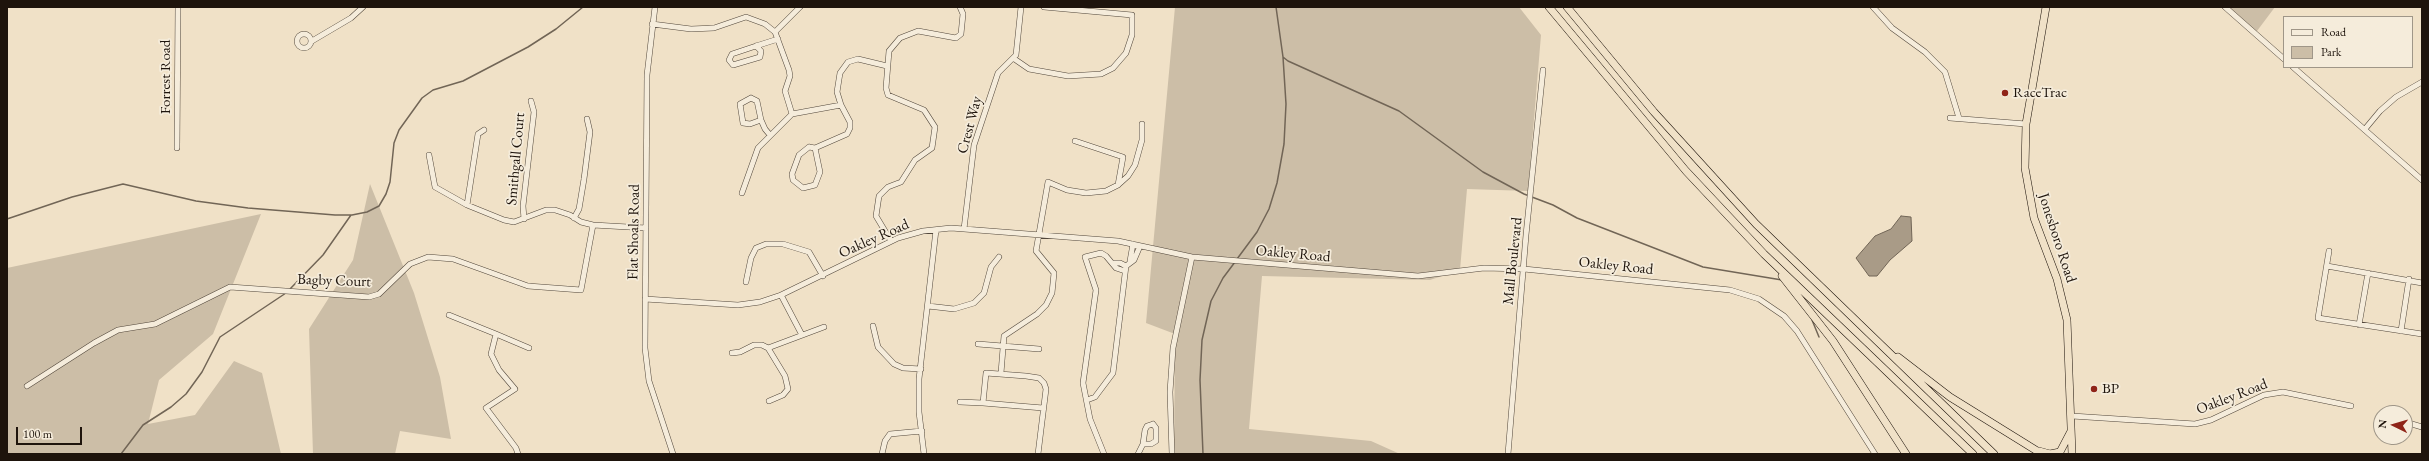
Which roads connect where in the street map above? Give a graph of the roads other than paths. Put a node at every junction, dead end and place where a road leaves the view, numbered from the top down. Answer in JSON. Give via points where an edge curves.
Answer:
{"nodes":[{"id":1,"x":178,"y":7,"type":"edge"},
{"id":2,"x":363,"y":7,"type":"edge"},
{"id":3,"x":654,"y":7,"type":"edge"},
{"id":4,"x":800,"y":7,"type":"edge"},
{"id":5,"x":960,"y":7,"type":"edge"},
{"id":6,"x":1021,"y":7,"type":"edge"},
{"id":7,"x":1044,"y":7,"type":"edge"},
{"id":8,"x":1549,"y":7,"type":"edge"},
{"id":9,"x":1567,"y":7,"type":"edge"},
{"id":10,"x":1873,"y":7,"type":"edge"},
{"id":11,"x":2046,"y":7,"type":"edge"},
{"id":12,"x":2225,"y":7,"type":"edge"},
{"id":13,"x":652,"y":24,"type":"junction"},
{"id":14,"x":775,"y":32,"type":"junction"},
{"id":15,"x":778,"y":39,"type":"junction"},
{"id":16,"x":312,"y":41,"type":"dead end"},
{"id":17,"x":756,"y":46,"type":"junction"},
{"id":18,"x":1013,"y":58,"type":"junction"},
{"id":19,"x":2283,"y":58,"type":"edge"},
{"id":20,"x":887,"y":66,"type":"junction"},
{"id":21,"x":2294,"y":68,"type":"edge"},
{"id":22,"x":1543,"y":70,"type":"dead end"},
{"id":23,"x":2422,"y":82,"type":"edge"},
{"id":24,"x":531,"y":101,"type":"dead end"},
{"id":25,"x":840,"y":105,"type":"junction"},
{"id":26,"x":792,"y":114,"type":"junction"},
{"id":27,"x":1950,"y":118,"type":"dead end"},
{"id":28,"x":1960,"y":118,"type":"junction"},
{"id":29,"x":587,"y":119,"type":"dead end"},
{"id":30,"x":761,"y":120,"type":"junction"},
{"id":31,"x":1142,"y":124,"type":"dead end"},
{"id":32,"x":2026,"y":124,"type":"junction"},
{"id":33,"x":2365,"y":129,"type":"junction"},
{"id":34,"x":484,"y":130,"type":"dead end"},
{"id":35,"x":770,"y":135,"type":"junction"},
{"id":36,"x":1075,"y":141,"type":"dead end"},
{"id":37,"x":177,"y":148,"type":"dead end"},
{"id":38,"x":816,"y":148,"type":"junction"},
{"id":39,"x":429,"y":155,"type":"dead end"},
{"id":40,"x":2422,"y":180,"type":"edge"},
{"id":41,"x":1118,"y":185,"type":"junction"},
{"id":42,"x":742,"y":193,"type":"dead end"},
{"id":43,"x":467,"y":206,"type":"junction"},
{"id":44,"x":574,"y":218,"type":"junction"},
{"id":45,"x":524,"y":219,"type":"junction"},
{"id":46,"x":593,"y":225,"type":"junction"},
{"id":47,"x":646,"y":228,"type":"junction"},
{"id":48,"x":964,"y":229,"type":"junction"},
{"id":49,"x":936,"y":230,"type":"junction"},
{"id":50,"x":1038,"y":236,"type":"junction"},
{"id":51,"x":891,"y":241,"type":"junction"},
{"id":52,"x":1133,"y":244,"type":"junction"},
{"id":53,"x":1140,"y":246,"type":"junction"},
{"id":54,"x":2329,"y":251,"type":"dead end"},
{"id":55,"x":1764,"y":254,"type":"junction"},
{"id":56,"x":999,"y":257,"type":"dead end"},
{"id":57,"x":1192,"y":257,"type":"junction"},
{"id":58,"x":1130,"y":261,"type":"junction"},
{"id":59,"x":2326,"y":266,"type":"junction"},
{"id":60,"x":1125,"y":269,"type":"junction"},
{"id":61,"x":1524,"y":269,"type":"junction"},
{"id":62,"x":2368,"y":273,"type":"junction"},
{"id":63,"x":823,"y":276,"type":"junction"},
{"id":64,"x":2409,"y":279,"type":"junction"},
{"id":65,"x":746,"y":282,"type":"dead end"},
{"id":66,"x":2422,"y":283,"type":"edge"},
{"id":67,"x":782,"y":295,"type":"junction"},
{"id":68,"x":645,"y":299,"type":"junction"},
{"id":69,"x":928,"y":306,"type":"junction"},
{"id":70,"x":449,"y":315,"type":"dead end"},
{"id":71,"x":2359,"y":325,"type":"junction"},
{"id":72,"x":873,"y":326,"type":"dead end"},
{"id":73,"x":824,"y":327,"type":"dead end"},
{"id":74,"x":2401,"y":331,"type":"junction"},
{"id":75,"x":496,"y":334,"type":"junction"},
{"id":76,"x":2422,"y":334,"type":"edge"},
{"id":77,"x":802,"y":335,"type":"junction"},
{"id":78,"x":1871,"y":336,"type":"junction"},
{"id":79,"x":978,"y":344,"type":"dead end"},
{"id":80,"x":1004,"y":346,"type":"junction"},
{"id":81,"x":529,"y":348,"type":"dead end"},
{"id":82,"x":768,"y":348,"type":"junction"},
{"id":83,"x":1039,"y":350,"type":"dead end"},
{"id":84,"x":732,"y":353,"type":"dead end"},
{"id":85,"x":921,"y":369,"type":"junction"},
{"id":86,"x":1001,"y":373,"type":"junction"},
{"id":87,"x":27,"y":386,"type":"dead end"},
{"id":88,"x":1087,"y":400,"type":"junction"},
{"id":89,"x":769,"y":401,"type":"dead end"},
{"id":90,"x":960,"y":402,"type":"dead end"},
{"id":91,"x":983,"y":403,"type":"junction"},
{"id":92,"x":2351,"y":406,"type":"dead end"},
{"id":93,"x":1043,"y":408,"type":"junction"},
{"id":94,"x":2072,"y":416,"type":"junction"},
{"id":95,"x":2072,"y":429,"type":"junction"},
{"id":96,"x":922,"y":431,"type":"junction"},
{"id":97,"x":1143,"y":444,"type":"dead end"},
{"id":98,"x":2040,"y":452,"type":"edge"},
{"id":99,"x":518,"y":454,"type":"edge"},
{"id":100,"x":673,"y":454,"type":"edge"},
{"id":101,"x":882,"y":454,"type":"edge"},
{"id":102,"x":924,"y":454,"type":"edge"},
{"id":103,"x":1038,"y":454,"type":"edge"},
{"id":104,"x":1104,"y":454,"type":"edge"},
{"id":105,"x":1138,"y":454,"type":"edge"},
{"id":106,"x":1172,"y":454,"type":"edge"},
{"id":107,"x":1508,"y":454,"type":"edge"},
{"id":108,"x":1875,"y":454,"type":"edge"},
{"id":109,"x":1906,"y":454,"type":"edge"},
{"id":110,"x":1973,"y":454,"type":"edge"},
{"id":111,"x":1994,"y":454,"type":"edge"},
{"id":112,"x":2072,"y":454,"type":"edge"}],
"edges":[{"from":1,"to":37,"type":"street","name":"Forrest Road"},
{"from":2,"to":16,"type":"street","via":[[351,18]]},
{"from":3,"to":13,"type":"street","name":"Flat Shoals Road"},
{"from":4,"to":14,"type":"street"},
{"from":5,"to":20,"type":"street","via":[[963,14],[961,34],[956,38],[925,31],[906,34],[892,46]]},
{"from":6,"to":18,"type":"street","via":[[1016,55]]},
{"from":7,"to":18,"type":"street","via":[[1132,15],[1132,35],[1126,53],[1118,64],[1107,72],[1082,77],[1029,70]]},
{"from":8,"to":55,"type":"highway","via":[[1686,171]]},
{"from":9,"to":78,"type":"highway","via":[[1654,112],[1756,224]]},
{"from":10,"to":28,"type":"street","via":[[1892,28],[1925,52],[1946,72]]},
{"from":11,"to":32,"type":"highway","name":"Jonesboro Road"},
{"from":12,"to":19,"type":"street"},
{"from":13,"to":14,"type":"street","via":[[691,29],[714,28],[746,17],[766,24]]},
{"from":13,"to":47,"type":"street","name":"Flat Shoals Road","via":[[647,75]]},
{"from":14,"to":15,"type":"street"},
{"from":15,"to":17,"type":"street"},
{"from":15,"to":26,"type":"street","via":[[789,70],[790,76],[784,91]]},
{"from":17,"to":17,"type":"street","via":[[732,54],[729,60],[733,65],[760,57],[761,51]]},
{"from":18,"to":48,"type":"street","name":"Crest Way","via":[[998,73],[974,145]]},
{"from":20,"to":25,"type":"street","via":[[858,59],[848,62],[838,79]]},
{"from":20,"to":51,"type":"street","via":[[888,95],[924,110],[935,127],[932,148],[915,160],[901,182],[888,186],[879,196],[876,216]]},
{"from":21,"to":33,"type":"street"},
{"from":22,"to":61,"type":"street","name":"Mall Boulevard"},
{"from":23,"to":33,"type":"street","via":[[2396,97]]},
{"from":24,"to":45,"type":"street","name":"Smithgall Court","via":[[534,112],[523,206]]},
{"from":25,"to":26,"type":"street"},
{"from":25,"to":38,"type":"street","via":[[850,122],[847,134]]},
{"from":26,"to":35,"type":"street"},
{"from":27,"to":28,"type":"street"},
{"from":28,"to":32,"type":"street"},
{"from":29,"to":44,"type":"street","via":[[590,132],[585,171],[579,209]]},
{"from":30,"to":30,"type":"street","via":[[757,101],[751,98],[740,104],[744,123],[750,124]]},
{"from":30,"to":35,"type":"street"},
{"from":31,"to":41,"type":"street","via":[[1142,140],[1135,165]]},
{"from":32,"to":94,"type":"highway","name":"Jonesboro Road","via":[[2025,168],[2030,204],[2036,227],[2057,279],[2067,320]]},
{"from":33,"to":40,"type":"street"},
{"from":34,"to":43,"type":"street","via":[[478,134]]},
{"from":35,"to":42,"type":"street","via":[[758,148]]},
{"from":36,"to":41,"type":"street","via":[[1122,157]]},
{"from":38,"to":38,"type":"street","via":[[809,147],[804,150],[792,174],[793,180],[802,188],[815,185],[818,179],[820,172]]},
{"from":39,"to":43,"type":"street","via":[[435,187]]},
{"from":41,"to":50,"type":"street","via":[[1106,191],[1086,193],[1067,190],[1048,182]]},
{"from":43,"to":45,"type":"street","via":[[504,220],[514,222]]},
{"from":44,"to":45,"type":"street","via":[[555,210],[546,210]]},
{"from":44,"to":46,"type":"street"},
{"from":46,"to":47,"type":"street"},
{"from":46,"to":87,"type":"street","name":"Bagby Court","via":[[581,290],[528,286],[453,260],[428,257],[410,264],[378,294],[369,297],[230,287],[155,324],[118,330]]},
{"from":47,"to":68,"type":"street","name":"Flat Shoals Road"},
{"from":48,"to":49,"type":"street","name":"Oakley Road"},
{"from":48,"to":50,"type":"street","name":"Oakley Road"},
{"from":49,"to":51,"type":"street","name":"Oakley Road","via":[[910,234]]},
{"from":49,"to":69,"type":"street"},
{"from":50,"to":52,"type":"street","name":"Oakley Road"},
{"from":50,"to":80,"type":"street","via":[[1036,251],[1054,273],[1052,293],[1046,305],[1037,314],[1004,336]]},
{"from":51,"to":63,"type":"street","name":"Oakley Road"},
{"from":52,"to":53,"type":"street","name":"Oakley Road"},
{"from":52,"to":58,"type":"street"},
{"from":53,"to":57,"type":"street","name":"Oakley Road"},
{"from":53,"to":58,"type":"street","via":[[1134,260]]},
{"from":54,"to":59,"type":"street"},
{"from":55,"to":109,"type":"highway","via":[[1833,340]]},
{"from":55,"to":110,"type":"highway"},
{"from":56,"to":69,"type":"street","via":[[991,267],[984,293],[974,303],[954,309]]},
{"from":57,"to":61,"type":"street","name":"Oakley Road","via":[[1418,276],[1484,268]]},
{"from":57,"to":106,"type":"street","via":[[1173,348],[1170,392]]},
{"from":58,"to":60,"type":"street"},
{"from":59,"to":62,"type":"street"},
{"from":59,"to":71,"type":"street","via":[[2318,318]]},
{"from":60,"to":88,"type":"street","via":[[1113,373],[1095,396]]},
{"from":60,"to":88,"type":"street","via":[[1116,268],[1114,263],[1101,253],[1085,257],[1096,290],[1083,383]]},
{"from":61,"to":107,"type":"street","name":"Mall Boulevard"},
{"from":61,"to":108,"type":"street","name":"Oakley Road","via":[[1730,290],[1759,299],[1784,316],[1796,331]]},
{"from":62,"to":64,"type":"street"},
{"from":62,"to":71,"type":"street"},
{"from":63,"to":65,"type":"street","via":[[809,252],[783,244],[766,244],[756,248]]},
{"from":63,"to":67,"type":"street","name":"Oakley Road"},
{"from":64,"to":66,"type":"street"},
{"from":64,"to":74,"type":"street"},
{"from":67,"to":68,"type":"street","name":"Oakley Road","via":[[738,305]]},
{"from":67,"to":77,"type":"street"},
{"from":68,"to":100,"type":"street","name":"Flat Shoals Road","via":[[647,366],[653,395]]},
{"from":69,"to":85,"type":"street"},
{"from":70,"to":75,"type":"street"},
{"from":71,"to":74,"type":"street"},
{"from":72,"to":85,"type":"street","via":[[878,346],[894,364],[903,368]]},
{"from":73,"to":77,"type":"street"},
{"from":74,"to":76,"type":"street"},
{"from":75,"to":81,"type":"street"},
{"from":75,"to":99,"type":"street","via":[[491,354],[499,370],[515,389],[486,408]]},
{"from":77,"to":82,"type":"street"},
{"from":78,"to":98,"type":"highway","via":[[1950,397]]},
{"from":78,"to":111,"type":"highway"},
{"from":79,"to":80,"type":"street"},
{"from":80,"to":83,"type":"street"},
{"from":80,"to":86,"type":"street"},
{"from":82,"to":84,"type":"street","via":[[754,345]]},
{"from":82,"to":89,"type":"street","via":[[785,376],[788,389]]},
{"from":85,"to":96,"type":"street","via":[[919,412]]},
{"from":86,"to":91,"type":"street","via":[[986,373]]},
{"from":86,"to":93,"type":"street","via":[[1040,378],[1046,389]]},
{"from":88,"to":104,"type":"street","via":[[1090,420]]},
{"from":90,"to":91,"type":"street"},
{"from":91,"to":93,"type":"street"},
{"from":92,"to":94,"type":"street","name":"Oakley Road","via":[[2283,392],[2264,395],[2211,420],[2195,424]]},
{"from":93,"to":103,"type":"street"},
{"from":94,"to":95,"type":"highway","name":"Jonesboro Road"},
{"from":95,"to":98,"type":"highway","via":[[2060,452]]},
{"from":95,"to":112,"type":"highway","name":"Jonesboro Road"},
{"from":96,"to":101,"type":"street","via":[[890,434],[885,441]]},
{"from":96,"to":102,"type":"street"},
{"from":97,"to":105,"type":"street"}]}
